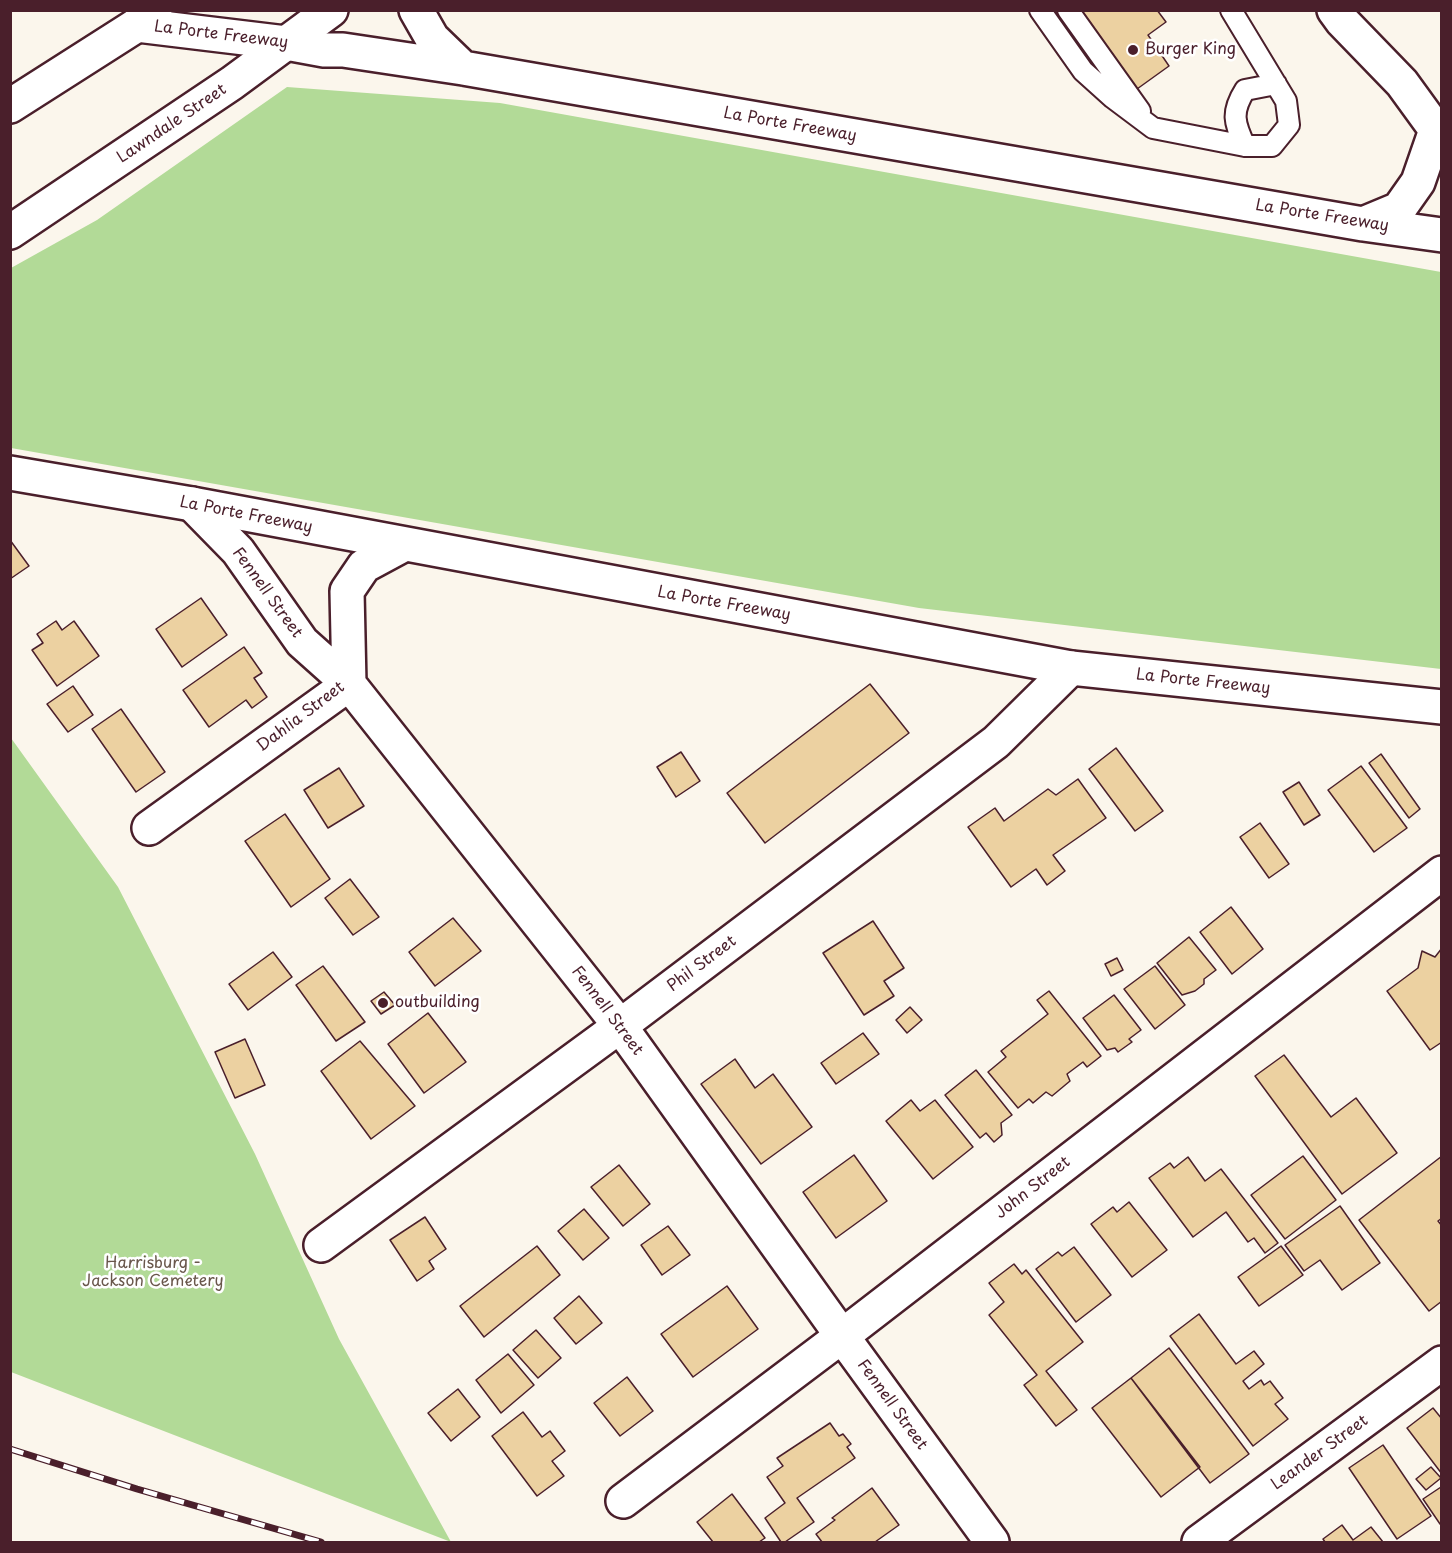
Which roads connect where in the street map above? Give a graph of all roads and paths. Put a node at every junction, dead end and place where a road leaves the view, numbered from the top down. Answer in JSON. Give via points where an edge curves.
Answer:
{"nodes":[{"id":1,"x":331,"y":10,"type":"edge"},
{"id":2,"x":416,"y":10,"type":"edge"},
{"id":3,"x":1040,"y":10,"type":"edge"},
{"id":4,"x":1068,"y":10,"type":"edge"},
{"id":5,"x":1231,"y":10,"type":"edge"},
{"id":6,"x":1334,"y":10,"type":"edge"},
{"id":7,"x":146,"y":18,"type":"edge"},
{"id":8,"x":286,"y":43,"type":"junction"},
{"id":9,"x":463,"y":68,"type":"junction"},
{"id":10,"x":1276,"y":84,"type":"junction"},
{"id":11,"x":10,"y":106,"type":"edge"},
{"id":12,"x":1153,"y":128,"type":"junction"},
{"id":13,"x":1439,"y":134,"type":"edge"},
{"id":14,"x":1245,"y":146,"type":"junction"},
{"id":15,"x":1363,"y":224,"type":"junction"},
{"id":16,"x":13,"y":225,"type":"edge"},
{"id":17,"x":1442,"y":236,"type":"edge"},
{"id":18,"x":10,"y":473,"type":"edge"},
{"id":19,"x":192,"y":504,"type":"junction"},
{"id":20,"x":403,"y":545,"type":"junction"},
{"id":21,"x":1071,"y":668,"type":"junction"},
{"id":22,"x":349,"y":684,"type":"junction"},
{"id":23,"x":1442,"y":706,"type":"edge"},
{"id":24,"x":149,"y":828,"type":"dead end"},
{"id":25,"x":1442,"y":873,"type":"edge"},
{"id":26,"x":621,"y":1026,"type":"junction"},
{"id":27,"x":321,"y":1245,"type":"dead end"},
{"id":28,"x":842,"y":1336,"type":"junction"},
{"id":29,"x":1442,"y":1363,"type":"edge"},
{"id":30,"x":623,"y":1500,"type":"dead end"},
{"id":31,"x":992,"y":1542,"type":"edge"},
{"id":32,"x":1199,"y":1542,"type":"edge"}],
"edges":[{"from":1,"to":8,"type":"street","name":"Lawndale Street"},
{"from":2,"to":9,"type":"street","via":[[432,38]]},
{"from":3,"to":12,"type":"lane","via":[[1083,71]]},
{"from":4,"to":12,"type":"lane"},
{"from":5,"to":10,"type":"lane"},
{"from":6,"to":13,"type":"street","via":[[1402,83]]},
{"from":7,"to":8,"type":"street","name":"La Porte Freeway"},
{"from":7,"to":11,"type":"street"},
{"from":8,"to":9,"type":"street","name":"La Porte Freeway"},
{"from":8,"to":16,"type":"street","name":"Lawndale Street","via":[[232,83]]},
{"from":9,"to":15,"type":"street","name":"La Porte Freeway"},
{"from":10,"to":14,"type":"lane","via":[[1245,90],[1236,104],[1236,127]]},
{"from":10,"to":14,"type":"lane","via":[[1286,101],[1289,125],[1272,146]]},
{"from":12,"to":14,"type":"lane"},
{"from":13,"to":15,"type":"street","via":[[1418,182],[1400,209]]},
{"from":15,"to":17,"type":"street","name":"La Porte Freeway"},
{"from":18,"to":19,"type":"street","name":"La Porte Freeway"},
{"from":19,"to":20,"type":"street","name":"La Porte Freeway"},
{"from":19,"to":22,"type":"street","name":"Fennell Street","via":[[238,551],[302,642]]},
{"from":20,"to":21,"type":"street","name":"La Porte Freeway"},
{"from":20,"to":22,"type":"street","name":"Dahlia Street","via":[[364,566],[347,591]]},
{"from":21,"to":23,"type":"street","name":"La Porte Freeway"},
{"from":21,"to":26,"type":"street","name":"Phil Street","via":[[996,742]]},
{"from":22,"to":24,"type":"street","name":"Dahlia Street"},
{"from":22,"to":26,"type":"street","name":"Fennell Street"},
{"from":25,"to":28,"type":"street","name":"John Street"},
{"from":26,"to":27,"type":"street","name":"Phil Street"},
{"from":26,"to":28,"type":"street","name":"Fennell Street"},
{"from":28,"to":30,"type":"street","name":"John Street"},
{"from":28,"to":31,"type":"street","name":"Fennell Street"},
{"from":29,"to":32,"type":"street","name":"Leander Street"}]}
